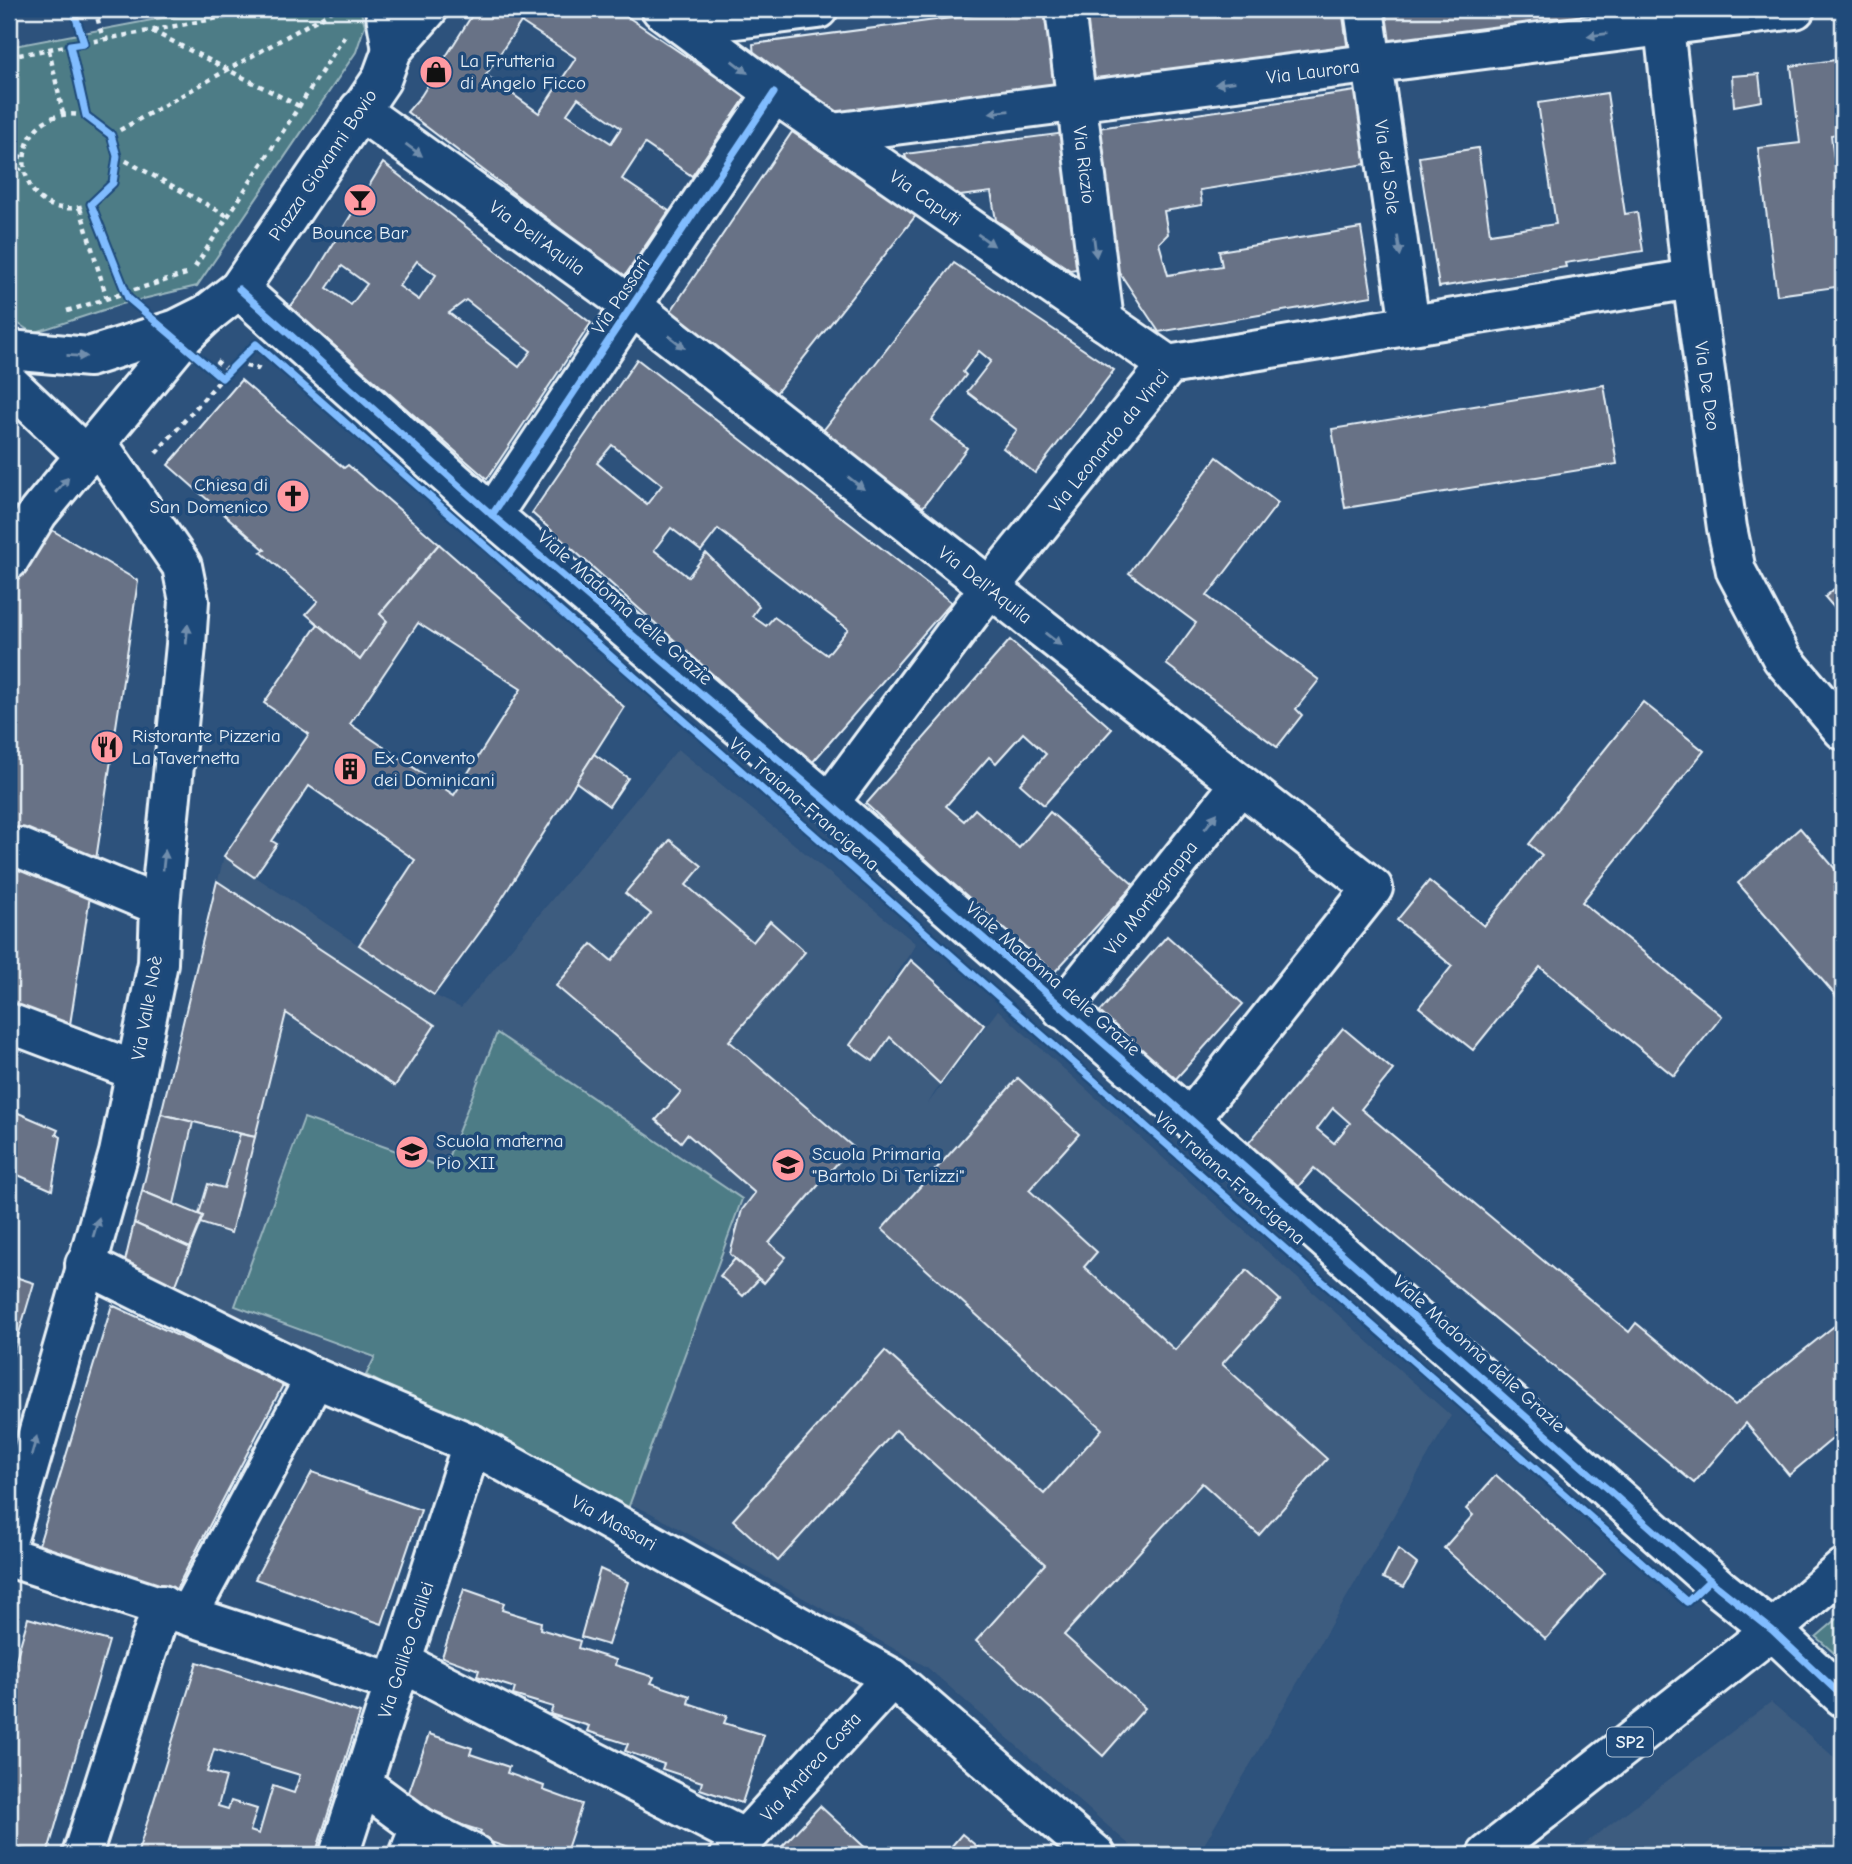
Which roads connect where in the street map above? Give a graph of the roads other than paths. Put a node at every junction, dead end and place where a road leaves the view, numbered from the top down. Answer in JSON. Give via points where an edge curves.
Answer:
{"nodes":[{"id":1,"x":385,"y":9,"type":"edge"},
{"id":2,"x":428,"y":9,"type":"edge"},
{"id":3,"x":818,"y":9,"type":"edge"},
{"id":4,"x":1065,"y":9,"type":"edge"},
{"id":5,"x":1364,"y":9,"type":"edge"},
{"id":6,"x":1795,"y":9,"type":"edge"},
{"id":7,"x":673,"y":17,"type":"edge"},
{"id":8,"x":1663,"y":18,"type":"edge"},
{"id":9,"x":392,"y":51,"type":"junction"},
{"id":10,"x":1372,"y":64,"type":"junction"},
{"id":11,"x":774,"y":93,"type":"junction"},
{"id":12,"x":1076,"y":102,"type":"junction"},
{"id":13,"x":359,"y":110,"type":"junction"},
{"id":14,"x":832,"y":133,"type":"junction"},
{"id":15,"x":1692,"y":279,"type":"junction"},
{"id":16,"x":239,"y":289,"type":"junction"},
{"id":17,"x":633,"y":307,"type":"junction"},
{"id":18,"x":1104,"y":321,"type":"junction"},
{"id":19,"x":1410,"y":325,"type":"junction"},
{"id":20,"x":174,"y":337,"type":"junction"},
{"id":21,"x":9,"y":350,"type":"edge"},
{"id":22,"x":1168,"y":365,"type":"junction"},
{"id":23,"x":9,"y":383,"type":"edge"},
{"id":24,"x":92,"y":450,"type":"junction"},
{"id":25,"x":492,"y":515,"type":"junction"},
{"id":26,"x":9,"y":560,"type":"edge"},
{"id":27,"x":989,"y":588,"type":"junction"},
{"id":28,"x":1843,"y":730,"type":"edge"},
{"id":29,"x":1239,"y":786,"type":"junction"},
{"id":30,"x":828,"y":803,"type":"junction"},
{"id":31,"x":20,"y":848,"type":"dead end"},
{"id":32,"x":160,"y":906,"type":"junction"},
{"id":33,"x":1062,"y":1009,"type":"junction"},
{"id":34,"x":9,"y":1023,"type":"edge"},
{"id":35,"x":136,"y":1071,"type":"junction"},
{"id":36,"x":1190,"y":1119,"type":"junction"},
{"id":37,"x":85,"y":1264,"type":"junction"},
{"id":38,"x":315,"y":1378,"type":"junction"},
{"id":39,"x":472,"y":1444,"type":"junction"},
{"id":40,"x":9,"y":1535,"type":"edge"},
{"id":41,"x":9,"y":1557,"type":"edge"},
{"id":42,"x":1843,"y":1569,"type":"edge"},
{"id":43,"x":175,"y":1610,"type":"junction"},
{"id":44,"x":1772,"y":1630,"type":"junction"},
{"id":45,"x":398,"y":1673,"type":"junction"},
{"id":46,"x":892,"y":1678,"type":"junction"},
{"id":47,"x":1843,"y":1697,"type":"edge"},
{"id":48,"x":362,"y":1784,"type":"junction"},
{"id":49,"x":414,"y":1841,"type":"edge"},
{"id":50,"x":738,"y":1847,"type":"edge"},
{"id":51,"x":82,"y":1855,"type":"edge"},
{"id":52,"x":340,"y":1855,"type":"edge"},
{"id":53,"x":475,"y":1855,"type":"edge"},
{"id":54,"x":1096,"y":1855,"type":"edge"},
{"id":55,"x":1488,"y":1855,"type":"edge"}],
"edges":[{"from":1,"to":9,"type":"street"},
{"from":2,"to":9,"type":"street","name":"Piazza Giovanni Bovio"},
{"from":3,"to":7,"type":"street"},
{"from":4,"to":12,"type":"street","name":"Via Riczio"},
{"from":5,"to":10,"type":"street","name":"Via del Sole"},
{"from":6,"to":8,"type":"street","name":"Via Laurora"},
{"from":7,"to":11,"type":"street","name":"Via Caputi","one_way":true},
{"from":8,"to":10,"type":"street","name":"Via Laurora","one_way":true},
{"from":8,"to":15,"type":"street","name":"Via De Deo"},
{"from":9,"to":13,"type":"street","name":"Piazza Giovanni Bovio","via":[[381,80]]},
{"from":10,"to":12,"type":"street","name":"Via Laurora","one_way":true},
{"from":10,"to":19,"type":"street","name":"Via del Sole","one_way":true},
{"from":11,"to":14,"type":"street","name":"Via Caputi"},
{"from":11,"to":17,"type":"street","name":"Via Passari"},
{"from":12,"to":14,"type":"street","name":"Via Laurora","one_way":true},
{"from":12,"to":18,"type":"street","name":"Via Riczio","one_way":true},
{"from":13,"to":16,"type":"street","name":"Piazza Giovanni Bovio"},
{"from":13,"to":17,"type":"street","name":"Via Dell'Aquila","one_way":true},
{"from":14,"to":18,"type":"street","name":"Via Caputi","one_way":true},
{"from":15,"to":19,"type":"street","name":"Via Leonardo da Vinci"},
{"from":15,"to":28,"type":"street","name":"Via De Deo","via":[[1736,571],[1782,658]]},
{"from":16,"to":20,"type":"street","name":"Piazza Giovanni Bovio"},
{"from":16,"to":25,"type":"street","name":"Viale Madonna delle Grazie"},
{"from":17,"to":25,"type":"street","name":"Via Passari"},
{"from":17,"to":27,"type":"street","name":"Via Dell'Aquila","one_way":true},
{"from":18,"to":22,"type":"street","name":"Via Caputi"},
{"from":19,"to":22,"type":"street","name":"Via Leonardo da Vinci"},
{"from":21,"to":20,"type":"street","name":"Piazza Giovanni Bovio","one_way":true,"via":[[89,357]]},
{"from":20,"to":24,"type":"street","name":"Piazza Giovanni Bovio"},
{"from":22,"to":27,"type":"street","name":"Via Leonardo da Vinci"},
{"from":23,"to":24,"type":"street"},
{"from":26,"to":24,"type":"street","name":"Piazza Giovanni Bovio","one_way":true,"via":[[38,513]]},
{"from":32,"to":24,"type":"street","name":"Via Valle Noè","one_way":true,"via":[[189,601],[182,566],[125,483]]},
{"from":25,"to":30,"type":"street","name":"Viale Madonna delle Grazie"},
{"from":27,"to":29,"type":"street","name":"Via Dell'Aquila","one_way":true},
{"from":27,"to":30,"type":"street","name":"Via Leonardo da Vinci"},
{"from":33,"to":29,"type":"street","name":"Via Montegrappa","one_way":true},
{"from":29,"to":36,"type":"street","name":"Via Dell'Aquila","via":[[1373,888]]},
{"from":30,"to":33,"type":"street","name":"Viale Madonna delle Grazie"},
{"from":31,"to":32,"type":"street"},
{"from":32,"to":35,"type":"street","name":"Via Valle Noè","via":[[158,963]]},
{"from":33,"to":36,"type":"street","name":"Viale Madonna delle Grazie"},
{"from":34,"to":35,"type":"street"},
{"from":37,"to":35,"type":"street","name":"Via Valle Noè","one_way":true,"via":[[119,1153]]},
{"from":36,"to":44,"type":"street","name":"Viale Madonna delle Grazie"},
{"from":37,"to":38,"type":"street","name":"Via Massari"},
{"from":40,"to":37,"type":"street","name":"Via Valle Noè","one_way":true},
{"from":38,"to":39,"type":"street","name":"Via Massari"},
{"from":38,"to":43,"type":"street"},
{"from":39,"to":45,"type":"street","name":"Via Galileo Galilei"},
{"from":39,"to":46,"type":"street","name":"Via Massari"},
{"from":41,"to":43,"type":"street"},
{"from":42,"to":44,"type":"street","number":"SP2"},
{"from":43,"to":45,"type":"street"},
{"from":43,"to":51,"type":"street"},
{"from":44,"to":47,"type":"street","name":"Viale Madonna delle Grazie"},
{"from":44,"to":55,"type":"street","number":"SP2"},
{"from":45,"to":48,"type":"street","name":"Via Galileo Galilei"},
{"from":45,"to":50,"type":"street"},
{"from":46,"to":50,"type":"street","name":"Via Andrea Costa"},
{"from":46,"to":54,"type":"street","name":"Via Massari"},
{"from":48,"to":49,"type":"street"},
{"from":48,"to":52,"type":"street","name":"Via Galileo Galilei"},
{"from":49,"to":53,"type":"street"}]}
